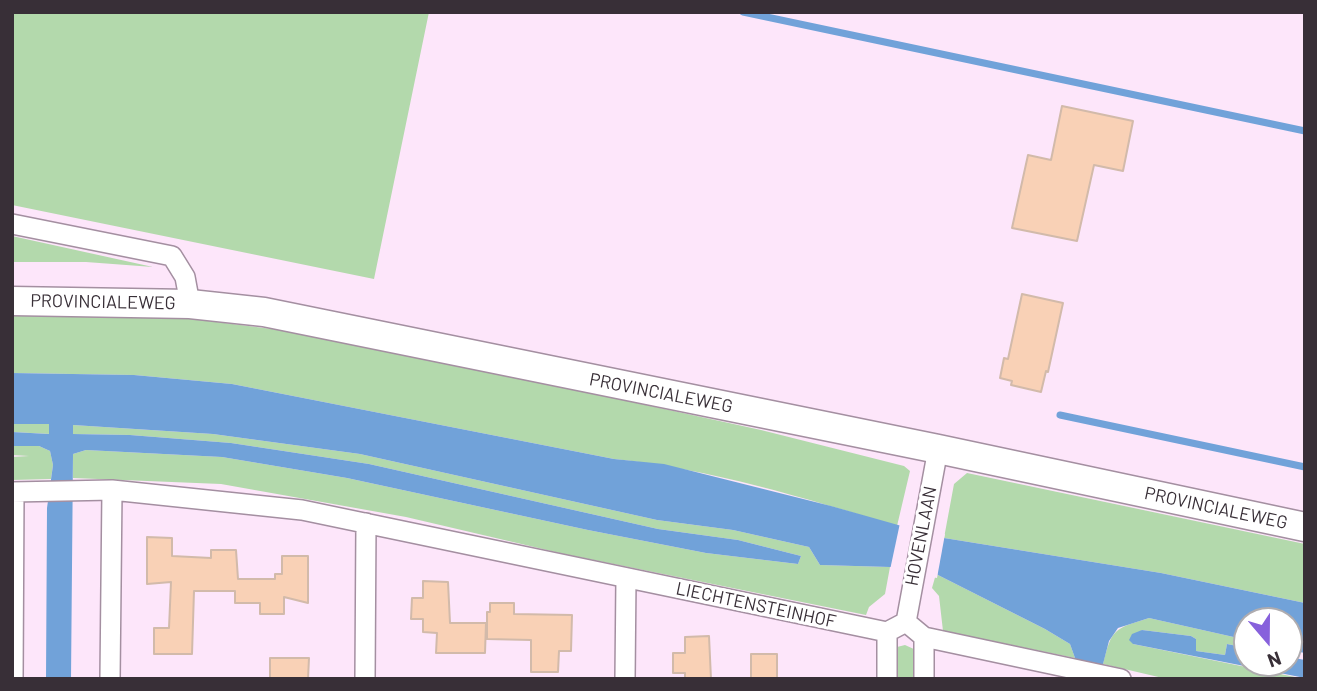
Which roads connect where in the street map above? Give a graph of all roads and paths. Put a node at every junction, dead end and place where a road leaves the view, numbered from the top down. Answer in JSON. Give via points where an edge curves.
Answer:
{"nodes":[{"id":1,"x":12,"y":224,"type":"edge"},
{"id":2,"x":12,"y":301,"type":"edge"},
{"id":3,"x":190,"y":304,"type":"junction"},
{"id":4,"x":938,"y":449,"type":"junction"},
{"id":5,"x":113,"y":490,"type":"junction"},
{"id":6,"x":13,"y":492,"type":"edge"},
{"id":7,"x":366,"y":523,"type":"junction"},
{"id":8,"x":1305,"y":527,"type":"edge"},
{"id":9,"x":626,"y":578,"type":"junction"},
{"id":10,"x":906,"y":622,"type":"junction"},
{"id":11,"x":887,"y":632,"type":"junction"},
{"id":12,"x":924,"y":637,"type":"junction"},
{"id":13,"x":1117,"y":678,"type":"edge"},
{"id":14,"x":13,"y":679,"type":"edge"},
{"id":15,"x":110,"y":679,"type":"edge"},
{"id":16,"x":365,"y":679,"type":"edge"},
{"id":17,"x":625,"y":679,"type":"edge"},
{"id":18,"x":887,"y":679,"type":"edge"},
{"id":19,"x":924,"y":679,"type":"edge"}],
"edges":[{"from":1,"to":3,"type":"street","via":[[172,256],[185,277]]},
{"from":2,"to":3,"type":"main road","name":"PROVINCIALEWEG"},
{"from":3,"to":4,"type":"main road","name":"PROVINCIALEWEG","via":[[264,312]]},
{"from":4,"to":8,"type":"main road","name":"PROVINCIALEWEG"},
{"from":4,"to":10,"type":"street","name":"HOVENLAAN"},
{"from":5,"to":6,"type":"street","name":"LIECHTENSTEINHOF"},
{"from":5,"to":7,"type":"street","name":"LIECHTENSTEINHOF","via":[[302,510]]},
{"from":5,"to":15,"type":"street"},
{"from":6,"to":14,"type":"street"},
{"from":7,"to":9,"type":"street","name":"LIECHTENSTEINHOF"},
{"from":7,"to":16,"type":"street"},
{"from":9,"to":11,"type":"street","name":"LIECHTENSTEINHOF"},
{"from":9,"to":17,"type":"street"},
{"from":10,"to":11,"type":"street"},
{"from":10,"to":12,"type":"street"},
{"from":11,"to":18,"type":"street"},
{"from":12,"to":13,"type":"street"},
{"from":12,"to":19,"type":"street"}]}
